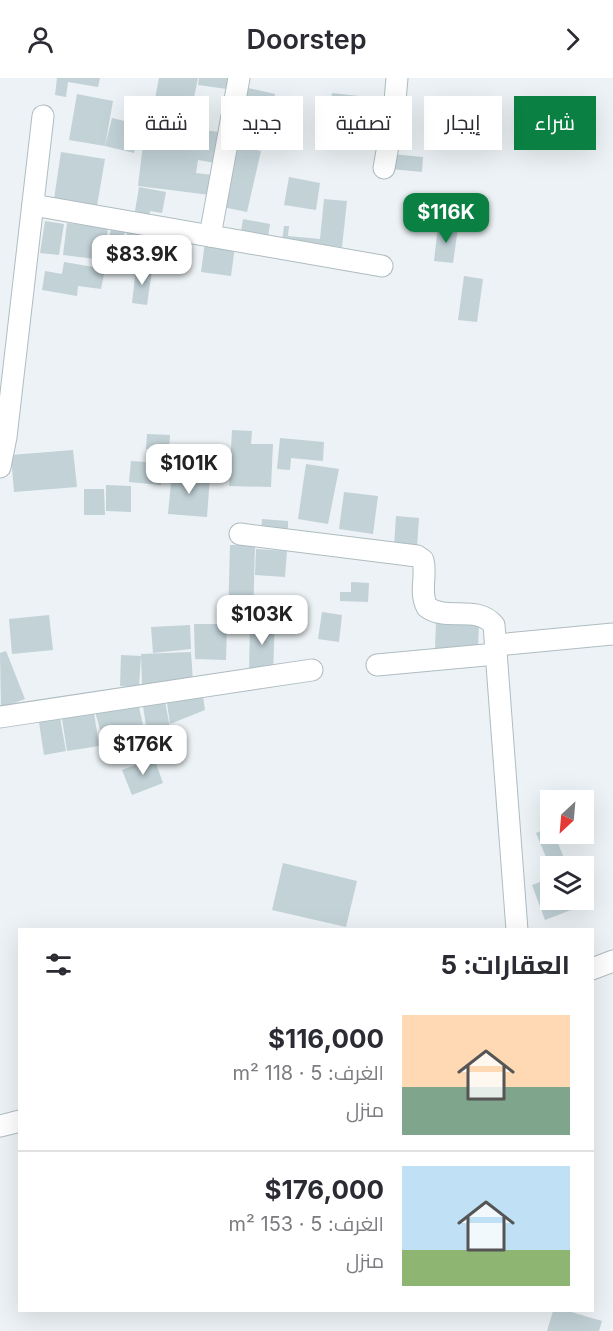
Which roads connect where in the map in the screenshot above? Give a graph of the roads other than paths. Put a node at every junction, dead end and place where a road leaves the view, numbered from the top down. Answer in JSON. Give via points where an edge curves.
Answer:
{"nodes":[{"id":1,"x":239,"y":78,"type":"edge"},
{"id":2,"x":397,"y":78,"type":"edge"},
{"id":3,"x":43,"y":116,"type":"dead end"},
{"id":4,"x":384,"y":168,"type":"dead end"},
{"id":5,"x":33,"y":205,"type":"junction"},
{"id":6,"x":210,"y":236,"type":"junction"},
{"id":7,"x":382,"y":266,"type":"dead end"},
{"id":8,"x":0,"y":467,"type":"edge"},
{"id":9,"x":240,"y":534,"type":"dead end"},
{"id":10,"x":613,"y":634,"type":"edge"},
{"id":11,"x":496,"y":650,"type":"junction"},
{"id":12,"x":377,"y":665,"type":"dead end"},
{"id":13,"x":312,"y":670,"type":"dead end"},
{"id":14,"x":0,"y":717,"type":"edge"},
{"id":15,"x":517,"y":928,"type":"edge"},
{"id":16,"x":613,"y":961,"type":"edge"},
{"id":17,"x":594,"y":968,"type":"edge"},
{"id":18,"x":18,"y":1122,"type":"edge"},
{"id":19,"x":0,"y":1126,"type":"edge"}],
"edges":[{"from":1,"to":6,"type":"street"},
{"from":2,"to":4,"type":"street"},
{"from":3,"to":5,"type":"street"},
{"from":5,"to":6,"type":"street"},
{"from":5,"to":8,"type":"street"},
{"from":6,"to":7,"type":"street"},
{"from":9,"to":11,"type":"street","via":[[421,557],[425,565],[423,593],[427,607],[437,612],[483,616],[494,625]]},
{"from":10,"to":11,"type":"street"},
{"from":11,"to":12,"type":"street"},
{"from":11,"to":15,"type":"street"},
{"from":13,"to":14,"type":"street"},
{"from":16,"to":17,"type":"street"},
{"from":18,"to":19,"type":"street"}]}
